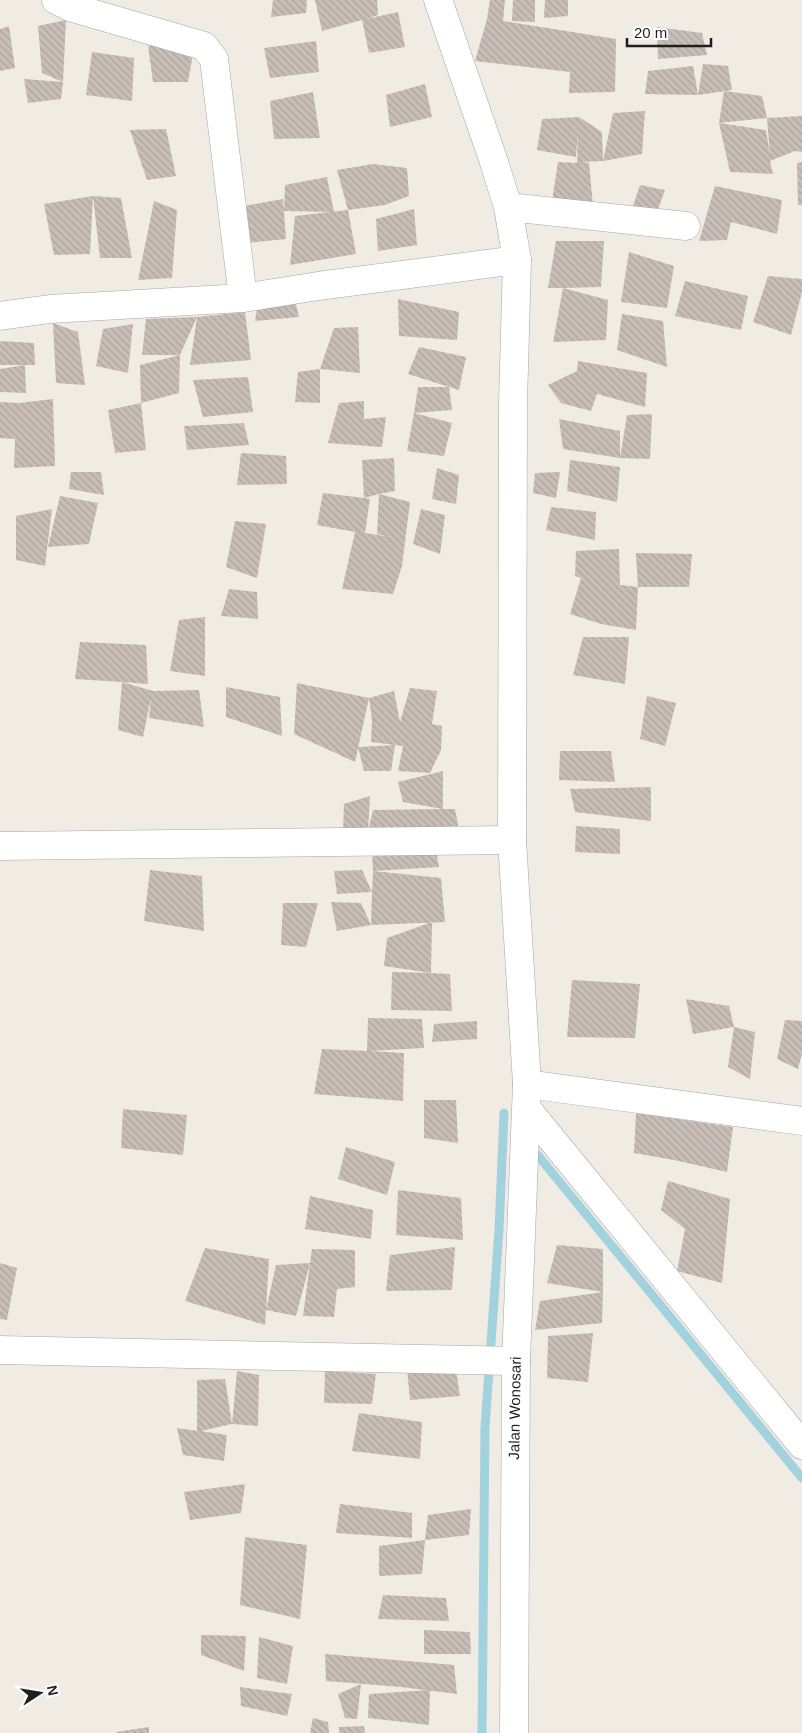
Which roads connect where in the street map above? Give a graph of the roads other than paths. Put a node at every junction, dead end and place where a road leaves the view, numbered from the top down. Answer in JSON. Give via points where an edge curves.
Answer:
{"nodes":[{"id":1,"x":56,"y":0,"type":"edge"},
{"id":2,"x":438,"y":0,"type":"edge"},
{"id":3,"x":508,"y":207,"type":"junction"},
{"id":4,"x":686,"y":226,"type":"dead end"},
{"id":5,"x":495,"y":264,"type":"junction"},
{"id":6,"x":243,"y":298,"type":"junction"},
{"id":7,"x":0,"y":316,"type":"edge"},
{"id":8,"x":512,"y":840,"type":"junction"},
{"id":9,"x":0,"y":846,"type":"edge"},
{"id":10,"x":526,"y":1117,"type":"junction"},
{"id":11,"x":802,"y":1121,"type":"edge"},
{"id":12,"x":0,"y":1350,"type":"edge"},
{"id":13,"x":496,"y":1361,"type":"junction"},
{"id":14,"x":802,"y":1445,"type":"edge"},
{"id":15,"x":514,"y":1733,"type":"edge"}],
"edges":[{"from":1,"to":6,"type":"street","via":[[70,7],[204,46],[214,58]]},
{"from":2,"to":3,"type":"street","name":"Jalan Wonosari"},
{"from":3,"to":4,"type":"street"},
{"from":3,"to":5,"type":"street","name":"Jalan Wonosari"},
{"from":5,"to":6,"type":"street"},
{"from":5,"to":8,"type":"street","name":"Jalan Wonosari","via":[[513,404]]},
{"from":6,"to":7,"type":"street","via":[[50,309]]},
{"from":8,"to":9,"type":"street"},
{"from":8,"to":10,"type":"street","name":"Jalan Wonosari"},
{"from":10,"to":11,"type":"street"},
{"from":10,"to":13,"type":"street","name":"Jalan Wonosari"},
{"from":10,"to":14,"type":"street"},
{"from":12,"to":13,"type":"street"},
{"from":13,"to":15,"type":"street","name":"Jalan Wonosari"}]}
